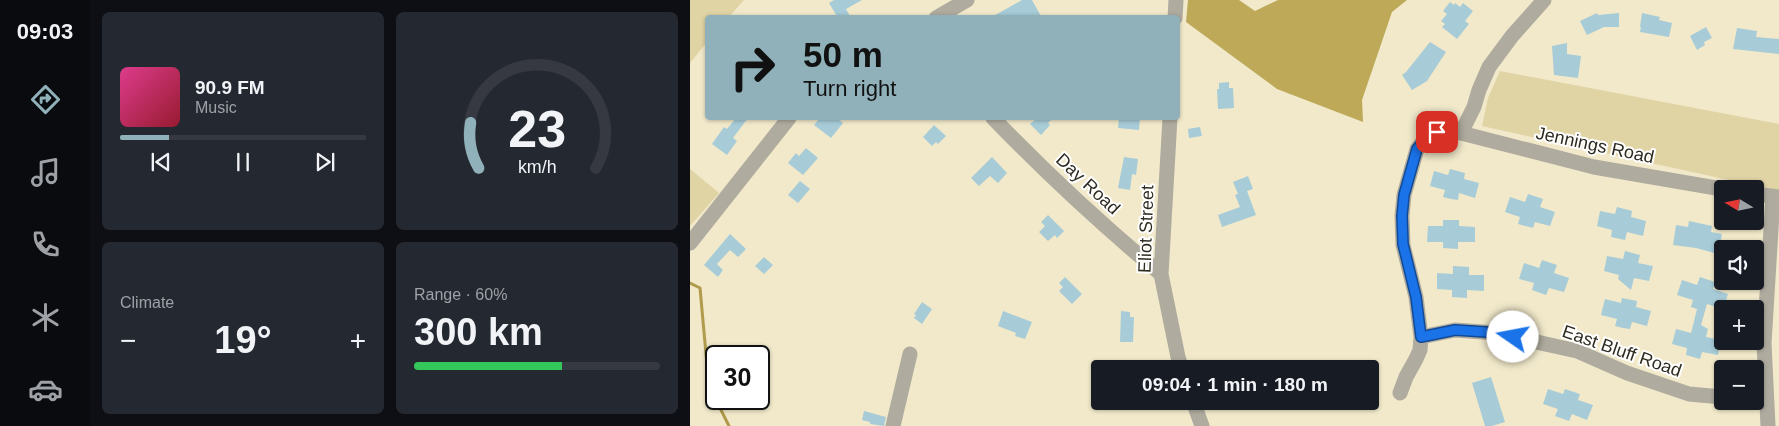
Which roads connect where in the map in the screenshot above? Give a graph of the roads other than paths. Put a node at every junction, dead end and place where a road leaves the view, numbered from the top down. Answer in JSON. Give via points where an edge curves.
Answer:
{"nodes":[{"id":1,"x":966,"y":0,"type":"edge"},
{"id":2,"x":1176,"y":0,"type":"edge"},
{"id":3,"x":1544,"y":0,"type":"edge"},
{"id":4,"x":941,"y":15,"type":"edge"},
{"id":5,"x":1175,"y":15,"type":"edge"},
{"id":6,"x":787,"y":120,"type":"edge"},
{"id":7,"x":995,"y":120,"type":"edge"},
{"id":8,"x":1170,"y":120,"type":"edge"},
{"id":9,"x":1462,"y":133,"type":"junction"},
{"id":10,"x":1714,"y":188,"type":"edge"},
{"id":11,"x":1776,"y":197,"type":"edge"},
{"id":12,"x":690,"y":243,"type":"edge"},
{"id":13,"x":1161,"y":274,"type":"junction"},
{"id":14,"x":1421,"y":337,"type":"junction"},
{"id":15,"x":910,"y":354,"type":"dead end"},
{"id":16,"x":1179,"y":360,"type":"edge"},
{"id":17,"x":1763,"y":360,"type":"edge"},
{"id":18,"x":1400,"y":393,"type":"dead end"},
{"id":19,"x":1714,"y":396,"type":"edge"},
{"id":20,"x":1196,"y":410,"type":"edge"},
{"id":21,"x":1764,"y":410,"type":"edge"},
{"id":22,"x":893,"y":426,"type":"edge"},
{"id":23,"x":1202,"y":426,"type":"edge"},
{"id":24,"x":1768,"y":426,"type":"edge"}],
"edges":[{"from":1,"to":4,"type":"street"},
{"from":2,"to":5,"type":"street"},
{"from":3,"to":9,"type":"street","via":[[1489,66]]},
{"from":6,"to":12,"type":"street"},
{"from":7,"to":13,"type":"street","name":"Day Road","via":[[1108,230]]},
{"from":8,"to":13,"type":"street","name":"Eliot Street"},
{"from":9,"to":10,"type":"street","name":"Jennings Road","via":[[1594,167]]},
{"from":9,"to":14,"type":"street","name":"Jennings Road","via":[[1437,132],[1426,138],[1417,149],[1404,195],[1403,244],[1416,297]]},
{"from":11,"to":17,"type":"street"},
{"from":13,"to":16,"type":"street","name":"Eliot Street"},
{"from":14,"to":18,"type":"street","name":"Jennings Road","via":[[1420,350]]},
{"from":14,"to":19,"type":"street","name":"East Bluff Road","via":[[1455,330],[1496,333],[1577,351],[1627,373],[1689,394]]},
{"from":15,"to":22,"type":"street"},
{"from":20,"to":23,"type":"street"},
{"from":21,"to":24,"type":"street"}]}
